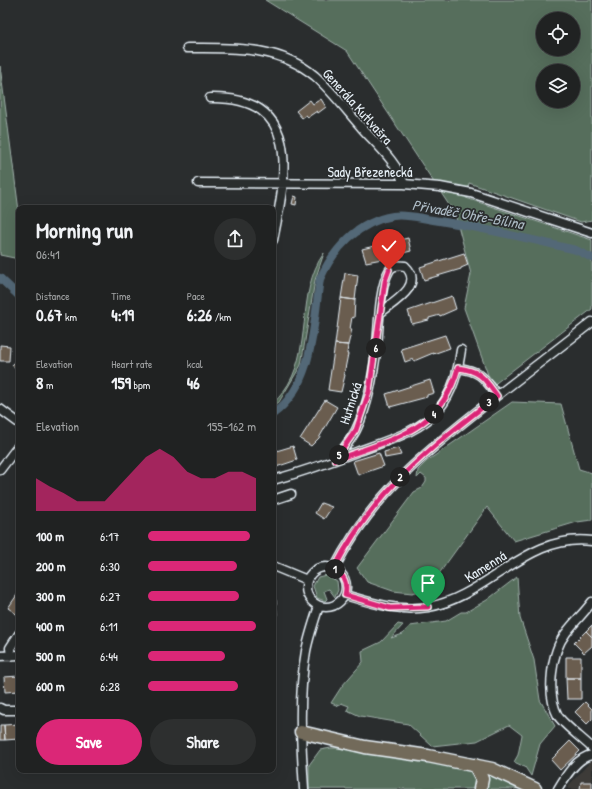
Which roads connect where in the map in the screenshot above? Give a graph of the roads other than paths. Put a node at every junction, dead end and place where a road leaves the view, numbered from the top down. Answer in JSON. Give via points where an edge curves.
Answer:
{"nodes":[{"id":1,"x":186,"y":48,"type":"dead end"},
{"id":2,"x":210,"y":98,"type":"dead end"},
{"id":3,"x":198,"y":184,"type":"dead end"},
{"id":4,"x":282,"y":184,"type":"junction"},
{"id":5,"x":404,"y":184,"type":"junction"},
{"id":6,"x":276,"y":221,"type":"edge"},
{"id":7,"x":592,"y":233,"type":"edge"},
{"id":8,"x":380,"y":313,"type":"junction"},
{"id":9,"x":592,"y":322,"type":"edge"},
{"id":10,"x":462,"y":350,"type":"dead end"},
{"id":11,"x":458,"y":368,"type":"junction"},
{"id":12,"x":497,"y":396,"type":"junction"},
{"id":13,"x":0,"y":409,"type":"edge"},
{"id":14,"x":16,"y":421,"type":"edge"},
{"id":15,"x":16,"y":449,"type":"edge"},
{"id":16,"x":335,"y":460,"type":"junction"},
{"id":17,"x":0,"y":470,"type":"edge"},
{"id":18,"x":276,"y":479,"type":"edge"},
{"id":19,"x":291,"y":494,"type":"dead end"},
{"id":20,"x":276,"y":499,"type":"edge"},
{"id":21,"x":592,"y":541,"type":"edge"},
{"id":22,"x":276,"y":567,"type":"edge"},
{"id":23,"x":334,"y":569,"type":"junction"},
{"id":24,"x":307,"y":580,"type":"junction"},
{"id":25,"x":345,"y":595,"type":"junction"},
{"id":26,"x":592,"y":602,"type":"edge"},
{"id":27,"x":319,"y":606,"type":"junction"},
{"id":28,"x":16,"y":639,"type":"edge"},
{"id":29,"x":0,"y":656,"type":"edge"},
{"id":30,"x":15,"y":656,"type":"edge"},
{"id":31,"x":0,"y":708,"type":"edge"},
{"id":32,"x":16,"y":710,"type":"edge"},
{"id":33,"x":301,"y":732,"type":"junction"},
{"id":34,"x":592,"y":748,"type":"edge"},
{"id":35,"x":592,"y":755,"type":"edge"},
{"id":36,"x":475,"y":765,"type":"junction"},
{"id":37,"x":304,"y":789,"type":"edge"},
{"id":38,"x":480,"y":789,"type":"edge"},
{"id":39,"x":535,"y":789,"type":"edge"},
{"id":40,"x":558,"y":789,"type":"edge"}],
"edges":[{"from":1,"to":5,"type":"street","name":"Generála Kutlvašra","via":[[250,49],[278,55],[300,66],[321,81],[351,115],[400,173]]},
{"from":2,"to":4,"type":"street","via":[[245,101],[257,107],[269,118],[282,145]]},
{"from":3,"to":4,"type":"street","name":"Sady Březenecká"},
{"from":4,"to":5,"type":"street","name":"Sady Březenecká"},
{"from":4,"to":6,"type":"street"},
{"from":5,"to":7,"type":"street","name":"Sady Březenecká","via":[[457,190]]},
{"from":8,"to":8,"type":"street","name":"Hutnická","via":[[409,289],[413,279],[411,271],[405,266],[396,265],[389,270]]},
{"from":8,"to":16,"type":"street","name":"Hutnická","via":[[369,392],[356,430]]},
{"from":9,"to":12,"type":"street"},
{"from":10,"to":11,"type":"street"},
{"from":11,"to":12,"type":"street","via":[[470,369],[481,374]]},
{"from":11,"to":16,"type":"street","via":[[450,393],[432,416],[398,436]]},
{"from":12,"to":23,"type":"street","via":[[434,445],[397,480],[350,541]]},
{"from":13,"to":14,"type":"street"},
{"from":15,"to":17,"type":"street"},
{"from":16,"to":18,"type":"street"},
{"from":19,"to":20,"type":"street"},
{"from":21,"to":25,"type":"street","name":"Kamenná","via":[[572,541],[536,551],[462,595],[446,603],[428,607],[390,608]]},
{"from":22,"to":24,"type":"street"},
{"from":23,"to":24,"type":"street","via":[[328,567],[315,570]]},
{"from":23,"to":25,"type":"street","via":[[343,577]]},
{"from":24,"to":27,"type":"street","via":[[306,592],[313,603]]},
{"from":25,"to":27,"type":"street","via":[[331,607]]},
{"from":26,"to":34,"type":"street","via":[[560,642],[551,685],[558,716]]},
{"from":27,"to":33,"type":"street","via":[[306,650]]},
{"from":28,"to":30,"type":"street","via":[[10,648]]},
{"from":29,"to":30,"type":"street"},
{"from":31,"to":32,"type":"street"},
{"from":33,"to":36,"type":"highway","via":[[365,747]]},
{"from":33,"to":37,"type":"street"},
{"from":35,"to":40,"type":"street","via":[[579,762]]},
{"from":36,"to":38,"type":"highway","via":[[482,779]]},
{"from":36,"to":39,"type":"highway","via":[[492,769]]}]}
